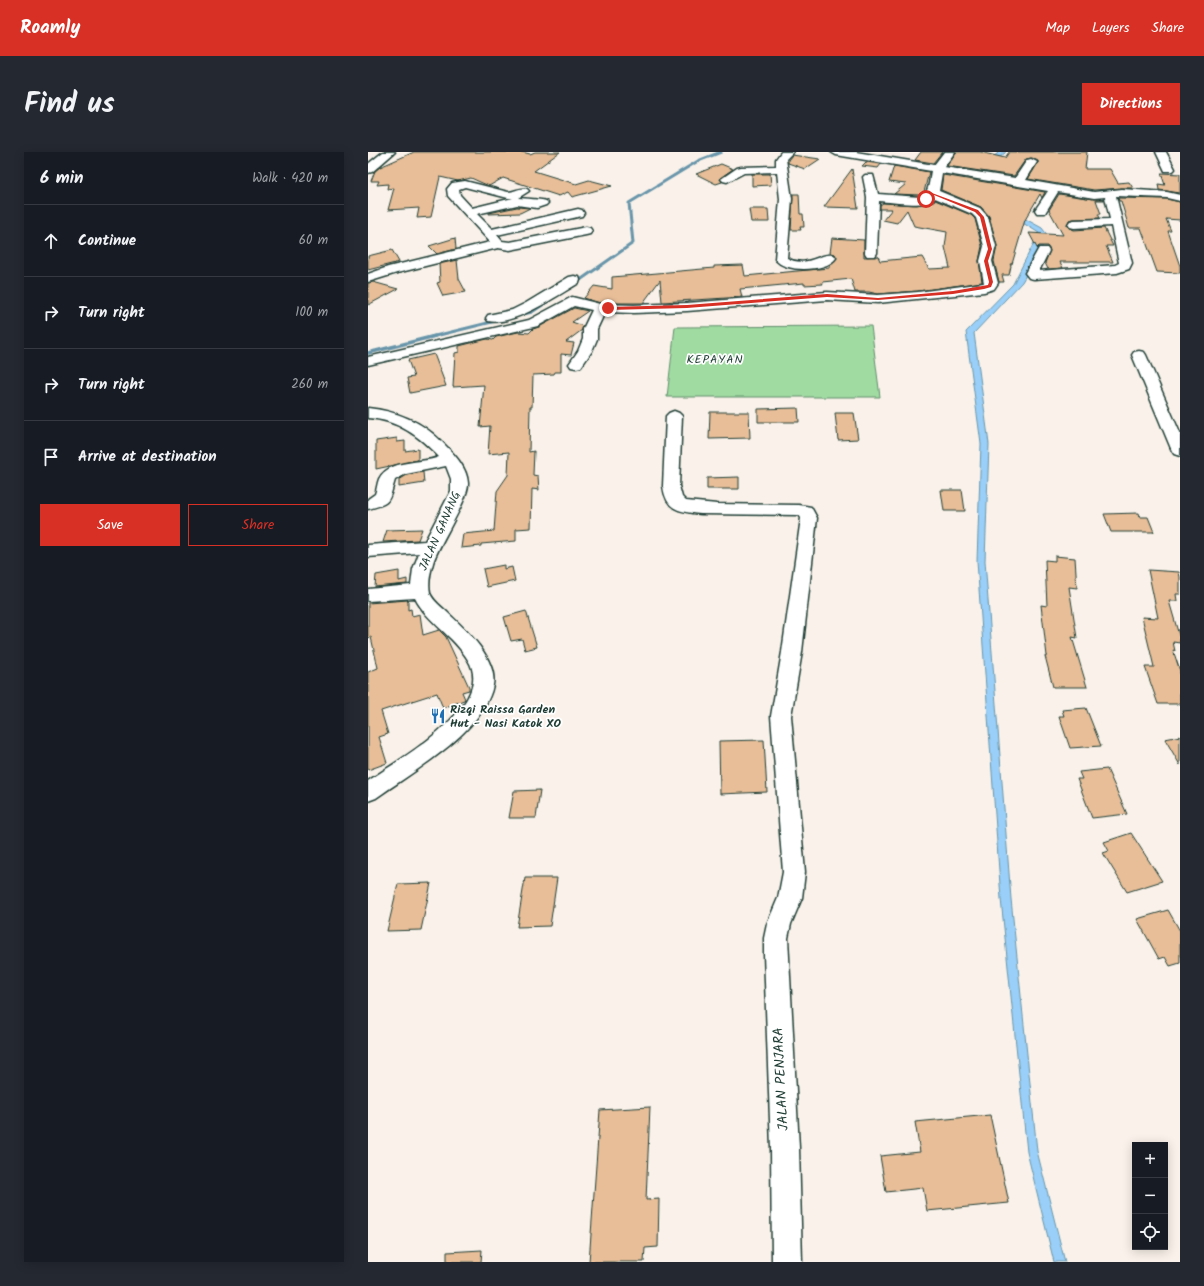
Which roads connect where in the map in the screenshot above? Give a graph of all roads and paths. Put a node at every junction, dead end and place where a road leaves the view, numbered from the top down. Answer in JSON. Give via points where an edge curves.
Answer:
{"nodes":[{"id":1,"x":788,"y":152,"type":"edge"},
{"id":2,"x":836,"y":152,"type":"edge"},
{"id":3,"x":950,"y":152,"type":"edge"},
{"id":4,"x":1161,"y":152,"type":"edge"},
{"id":5,"x":368,"y":153,"type":"edge"},
{"id":6,"x":388,"y":153,"type":"edge"},
{"id":7,"x":1031,"y":162,"type":"dead end"},
{"id":8,"x":937,"y":168,"type":"junction"},
{"id":9,"x":782,"y":169,"type":"junction"},
{"id":10,"x":1169,"y":169,"type":"dead end"},
{"id":11,"x":368,"y":170,"type":"edge"},
{"id":12,"x":869,"y":177,"type":"dead end"},
{"id":13,"x":727,"y":179,"type":"dead end"},
{"id":14,"x":1019,"y":182,"type":"junction"},
{"id":15,"x":1054,"y":188,"type":"junction"},
{"id":16,"x":523,"y":192,"type":"dead end"},
{"id":17,"x":933,"y":193,"type":"junction"},
{"id":18,"x":1110,"y":194,"type":"junction"},
{"id":19,"x":872,"y":197,"type":"junction"},
{"id":20,"x":1180,"y":198,"type":"edge"},
{"id":21,"x":542,"y":203,"type":"dead end"},
{"id":22,"x":1041,"y":210,"type":"dead end"},
{"id":23,"x":469,"y":212,"type":"junction"},
{"id":24,"x":578,"y":213,"type":"dead end"},
{"id":25,"x":1115,"y":222,"type":"junction"},
{"id":26,"x":1074,"y":224,"type":"dead end"},
{"id":27,"x":586,"y":231,"type":"dead end"},
{"id":28,"x":490,"y":233,"type":"junction"},
{"id":29,"x":496,"y":244,"type":"junction"},
{"id":30,"x":1043,"y":251,"type":"dead end"},
{"id":31,"x":871,"y":253,"type":"dead end"},
{"id":32,"x":830,"y":258,"type":"dead end"},
{"id":33,"x":368,"y":278,"type":"edge"},
{"id":34,"x":574,"y":280,"type":"dead end"},
{"id":35,"x":600,"y":308,"type":"junction"},
{"id":36,"x":482,"y":321,"type":"dead end"},
{"id":37,"x":409,"y":338,"type":"dead end"},
{"id":38,"x":368,"y":348,"type":"edge"},
{"id":39,"x":1139,"y":355,"type":"dead end"},
{"id":40,"x":368,"y":361,"type":"edge"},
{"id":41,"x":576,"y":364,"type":"dead end"},
{"id":42,"x":368,"y":413,"type":"edge"},
{"id":43,"x":674,"y":416,"type":"dead end"},
{"id":44,"x":1180,"y":451,"type":"edge"},
{"id":45,"x":449,"y":459,"type":"junction"},
{"id":46,"x":368,"y":504,"type":"edge"},
{"id":47,"x":431,"y":546,"type":"junction"},
{"id":48,"x":368,"y":551,"type":"edge"},
{"id":49,"x":420,"y":591,"type":"junction"},
{"id":50,"x":368,"y":595,"type":"edge"},
{"id":51,"x":368,"y":792,"type":"edge"},
{"id":52,"x":787,"y":1262,"type":"edge"}],
"edges":[{"from":1,"to":9,"type":"street","via":[[781,159]]},
{"from":2,"to":8,"type":"street"},
{"from":3,"to":8,"type":"street"},
{"from":4,"to":10,"type":"street"},
{"from":5,"to":6,"type":"street"},
{"from":6,"to":11,"type":"street"},
{"from":7,"to":14,"type":"street"},
{"from":8,"to":14,"type":"street"},
{"from":8,"to":17,"type":"street"},
{"from":9,"to":13,"type":"street","via":[[741,170]]},
{"from":9,"to":32,"type":"street","via":[[786,198],[782,261],[815,264]]},
{"from":12,"to":19,"type":"street"},
{"from":14,"to":15,"type":"street"},
{"from":15,"to":18,"type":"street","via":[[1094,195]]},
{"from":15,"to":22,"type":"street"},
{"from":16,"to":23,"type":"street","via":[[508,195],[466,184],[456,184],[453,189],[454,196]]},
{"from":17,"to":19,"type":"street","via":[[930,198],[920,200]]},
{"from":17,"to":35,"type":"street","via":[[976,211],[982,217],[990,249],[986,261],[990,286],[878,299],[827,296],[687,307]]},
{"from":18,"to":20,"type":"street","via":[[1146,193]]},
{"from":18,"to":25,"type":"street"},
{"from":19,"to":31,"type":"street"},
{"from":21,"to":23,"type":"street","via":[[517,201]]},
{"from":23,"to":28,"type":"street"},
{"from":24,"to":28,"type":"street"},
{"from":25,"to":26,"type":"street"},
{"from":25,"to":30,"type":"street","via":[[1126,263],[1117,269],[1034,275],[1031,272]]},
{"from":27,"to":29,"type":"street","via":[[510,246]]},
{"from":28,"to":29,"type":"street"},
{"from":29,"to":33,"type":"street"},
{"from":34,"to":36,"type":"street","via":[[524,310]]},
{"from":35,"to":40,"type":"street","via":[[572,301],[533,323]]},
{"from":35,"to":41,"type":"street","via":[[590,329],[590,339],[585,351]]},
{"from":37,"to":38,"type":"street"},
{"from":39,"to":44,"type":"street"},
{"from":42,"to":45,"type":"street","name":"JALAN GANANG","via":[[389,415],[405,423],[425,435]]},
{"from":43,"to":52,"type":"street","name":"JALAN PENJARA","via":[[671,486],[672,496],[679,505],[697,509],[799,510],[805,511],[809,518],[781,716],[794,872],[790,898],[776,938]]},
{"from":45,"to":46,"type":"street","via":[[394,472],[387,479],[381,499]]},
{"from":45,"to":47,"type":"street","name":"JALAN GANANG","via":[[456,470],[460,486],[455,502]]},
{"from":47,"to":48,"type":"street"},
{"from":47,"to":49,"type":"street","name":"JALAN GANANG","via":[[424,562],[419,583]]},
{"from":49,"to":50,"type":"street"},
{"from":49,"to":51,"type":"street","via":[[427,604],[476,655],[484,674],[482,692],[471,711],[450,733]]}]}
